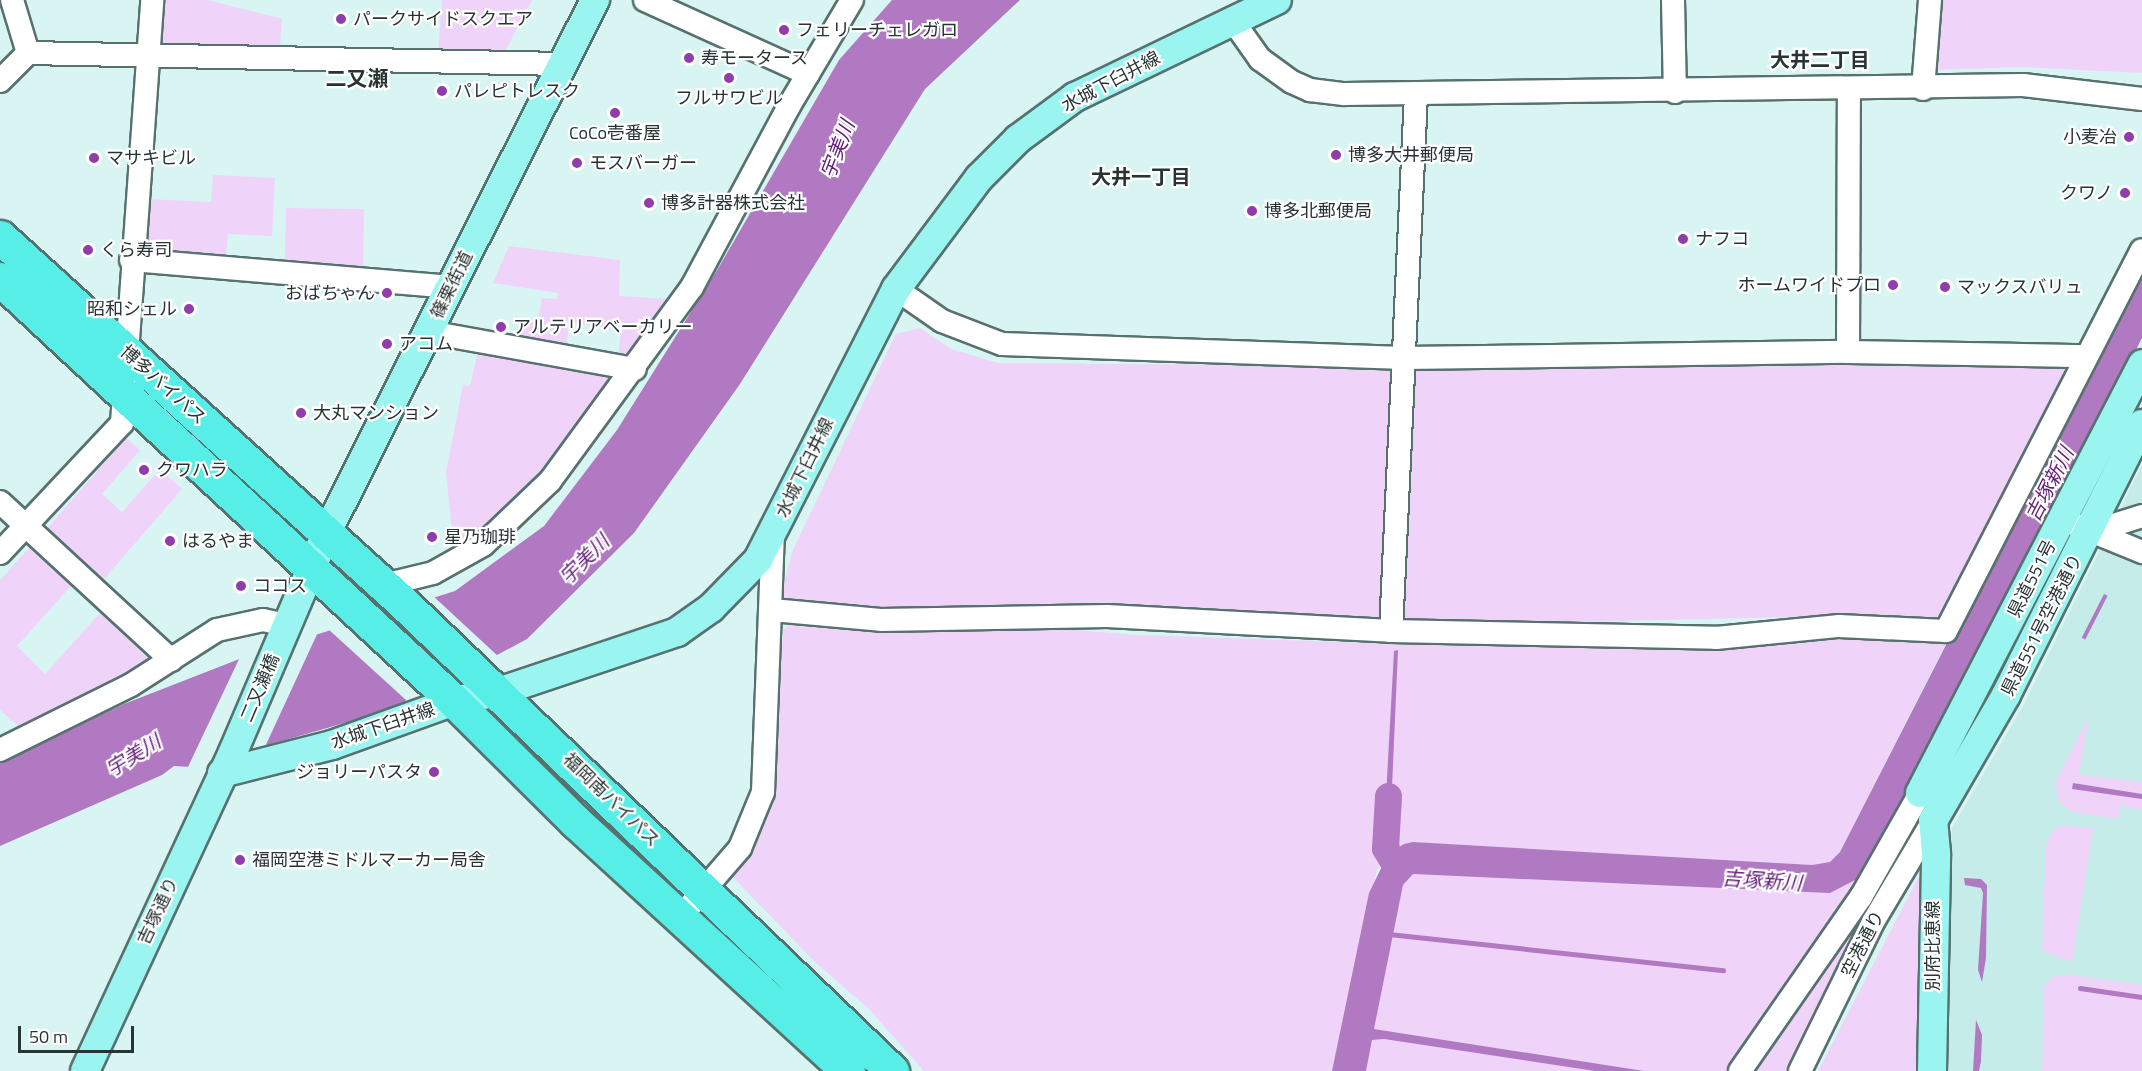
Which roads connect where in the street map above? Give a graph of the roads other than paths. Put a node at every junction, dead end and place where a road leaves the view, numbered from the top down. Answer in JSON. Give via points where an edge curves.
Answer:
{"nodes":[{"id":1,"x":12,"y":0,"type":"edge"},
{"id":2,"x":152,"y":0,"type":"edge"},
{"id":3,"x":595,"y":0,"type":"edge"},
{"id":4,"x":645,"y":0,"type":"edge"},
{"id":5,"x":852,"y":0,"type":"edge"},
{"id":6,"x":1277,"y":0,"type":"edge"},
{"id":7,"x":1673,"y":0,"type":"edge"},
{"id":8,"x":1930,"y":0,"type":"edge"},
{"id":9,"x":1233,"y":21,"type":"junction"},
{"id":10,"x":28,"y":53,"type":"junction"},
{"id":11,"x":147,"y":56,"type":"junction"},
{"id":12,"x":564,"y":64,"type":"junction"},
{"id":13,"x":808,"y":74,"type":"junction"},
{"id":14,"x":0,"y":81,"type":"edge"},
{"id":15,"x":1923,"y":89,"type":"junction"},
{"id":16,"x":1849,"y":90,"type":"junction"},
{"id":17,"x":1675,"y":92,"type":"junction"},
{"id":18,"x":1416,"y":94,"type":"junction"},
{"id":19,"x":2142,"y":99,"type":"edge"},
{"id":20,"x":0,"y":237,"type":"edge"},
{"id":21,"x":2142,"y":250,"type":"edge"},
{"id":22,"x":131,"y":260,"type":"junction"},
{"id":23,"x":0,"y":279,"type":"edge"},
{"id":24,"x":450,"y":287,"type":"junction"},
{"id":25,"x":896,"y":289,"type":"junction"},
{"id":26,"x":429,"y":332,"type":"junction"},
{"id":27,"x":1848,"y":352,"type":"junction"},
{"id":28,"x":128,"y":353,"type":"junction"},
{"id":29,"x":2087,"y":356,"type":"junction"},
{"id":30,"x":1404,"y":358,"type":"junction"},
{"id":31,"x":2142,"y":364,"type":"edge"},
{"id":32,"x":635,"y":369,"type":"junction"},
{"id":33,"x":127,"y":398,"type":"junction"},
{"id":34,"x":2142,"y":424,"type":"edge"},
{"id":35,"x":0,"y":502,"type":"edge"},
{"id":36,"x":2142,"y":516,"type":"edge"},
{"id":37,"x":2062,"y":519,"type":"junction"},
{"id":38,"x":25,"y":526,"type":"junction"},
{"id":39,"x":327,"y":532,"type":"junction"},
{"id":40,"x":2091,"y":532,"type":"junction"},
{"id":41,"x":772,"y":535,"type":"junction"},
{"id":42,"x":2142,"y":552,"type":"edge"},
{"id":43,"x":0,"y":553,"type":"edge"},
{"id":44,"x":310,"y":570,"type":"junction"},
{"id":45,"x":393,"y":593,"type":"junction"},
{"id":46,"x":772,"y":610,"type":"junction"},
{"id":47,"x":287,"y":625,"type":"junction"},
{"id":48,"x":1391,"y":631,"type":"junction"},
{"id":49,"x":171,"y":660,"type":"junction"},
{"id":50,"x":487,"y":682,"type":"junction"},
{"id":51,"x":449,"y":698,"type":"junction"},
{"id":52,"x":4,"y":743,"type":"edge"},
{"id":53,"x":227,"y":762,"type":"junction"},
{"id":54,"x":1920,"y":793,"type":"joint"},
{"id":55,"x":1933,"y":821,"type":"junction"},
{"id":56,"x":706,"y":891,"type":"junction"},
{"id":57,"x":682,"y":915,"type":"junction"},
{"id":58,"x":85,"y":1071,"type":"edge"},
{"id":59,"x":848,"y":1071,"type":"edge"},
{"id":60,"x":892,"y":1071,"type":"edge"},
{"id":61,"x":1740,"y":1071,"type":"edge"},
{"id":62,"x":1800,"y":1071,"type":"edge"},
{"id":63,"x":1932,"y":1071,"type":"edge"}],
"edges":[{"from":1,"to":10,"type":"street"},
{"from":2,"to":11,"type":"street"},
{"from":3,"to":12,"type":"main road","name":"篠栗街道"},
{"from":4,"to":13,"type":"street"},
{"from":5,"to":13,"type":"street"},
{"from":6,"to":9,"type":"main road","name":"水城下臼井線"},
{"from":7,"to":17,"type":"street"},
{"from":8,"to":15,"type":"street"},
{"from":9,"to":18,"type":"street","via":[[1260,59],[1310,90]]},
{"from":9,"to":25,"type":"main road","name":"水城下臼井線","via":[[1075,97],[1018,139],[979,178]]},
{"from":10,"to":11,"type":"street"},
{"from":10,"to":14,"type":"street"},
{"from":11,"to":12,"type":"street"},
{"from":11,"to":22,"type":"street"},
{"from":12,"to":24,"type":"main road","name":"篠栗街道"},
{"from":13,"to":32,"type":"street","via":[[692,288]]},
{"from":15,"to":16,"type":"street"},
{"from":15,"to":19,"type":"street","via":[[2023,85]]},
{"from":16,"to":17,"type":"street"},
{"from":16,"to":27,"type":"street"},
{"from":17,"to":18,"type":"street"},
{"from":18,"to":30,"type":"street"},
{"from":20,"to":28,"type":"highway","name":"博多バイパス"},
{"from":21,"to":29,"type":"street"},
{"from":22,"to":24,"type":"street"},
{"from":22,"to":28,"type":"street"},
{"from":23,"to":33,"type":"highway","name":"博多バイパス"},
{"from":24,"to":26,"type":"main road","name":"篠栗街道"},
{"from":25,"to":30,"type":"street","via":[[942,321],[1002,344]]},
{"from":25,"to":41,"type":"main road","name":"水城下臼井線"},
{"from":26,"to":32,"type":"street"},
{"from":26,"to":39,"type":"main road","name":"篠栗街道"},
{"from":27,"to":29,"type":"street"},
{"from":27,"to":30,"type":"street"},
{"from":28,"to":33,"type":"street"},
{"from":28,"to":39,"type":"highway","name":"博多バイパス"},
{"from":29,"to":48,"type":"street","via":[[1946,631],[1839,626],[1716,638]]},
{"from":30,"to":48,"type":"street"},
{"from":31,"to":37,"type":"main road","name":"県道551号"},
{"from":32,"to":45,"type":"street","via":[[550,482],[483,545]]},
{"from":33,"to":38,"type":"street","via":[[122,423]]},
{"from":33,"to":44,"type":"highway","name":"博多バイパス"},
{"from":34,"to":40,"type":"main road","name":"県道551号空港通り"},
{"from":35,"to":38,"type":"street"},
{"from":36,"to":40,"type":"street"},
{"from":37,"to":40,"type":"street"},
{"from":37,"to":54,"type":"main road","name":"県道551号"},
{"from":38,"to":43,"type":"street"},
{"from":38,"to":49,"type":"street"},
{"from":39,"to":44,"type":"main road","name":"篠栗街道"},
{"from":39,"to":45,"type":"highway","name":"福岡南バイパス"},
{"from":40,"to":42,"type":"street"},
{"from":40,"to":55,"type":"main road","name":"県道551号空港通り","via":[[2006,695]]},
{"from":41,"to":46,"type":"street"},
{"from":41,"to":50,"type":"main road","name":"水城下臼井線","via":[[732,591],[677,632]]},
{"from":44,"to":47,"type":"main road"},
{"from":44,"to":51,"type":"highway","name":"福岡南バイパス"},
{"from":45,"to":50,"type":"highway","name":"福岡南バイパス"},
{"from":46,"to":48,"type":"street","via":[[881,620],[1107,616]]},
{"from":46,"to":56,"type":"street","via":[[763,792],[740,848]]},
{"from":47,"to":49,"type":"street","via":[[263,620],[217,630]]},
{"from":47,"to":53,"type":"main road","name":"二又瀬橋"},
{"from":49,"to":52,"type":"street","via":[[131,685]]},
{"from":50,"to":51,"type":"main road","name":"水城下臼井線"},
{"from":50,"to":56,"type":"highway","name":"福岡南バイパス"},
{"from":51,"to":53,"type":"main road","name":"水城下臼井線","via":[[332,745]]},
{"from":51,"to":57,"type":"highway","name":"福岡南バイパス","via":[[576,822]]},
{"from":53,"to":58,"type":"main road","name":"吉塚通り"},
{"from":54,"to":61,"type":"street","via":[[1861,897]]},
{"from":55,"to":62,"type":"street","name":"空港通り","via":[[1874,922]]},
{"from":55,"to":63,"type":"main road","name":"別府比恵線","via":[[1936,853]]},
{"from":56,"to":57,"type":"street"},
{"from":56,"to":60,"type":"highway","name":"福岡南バイパス"},
{"from":57,"to":59,"type":"highway","name":"福岡南バイパス"}]}
